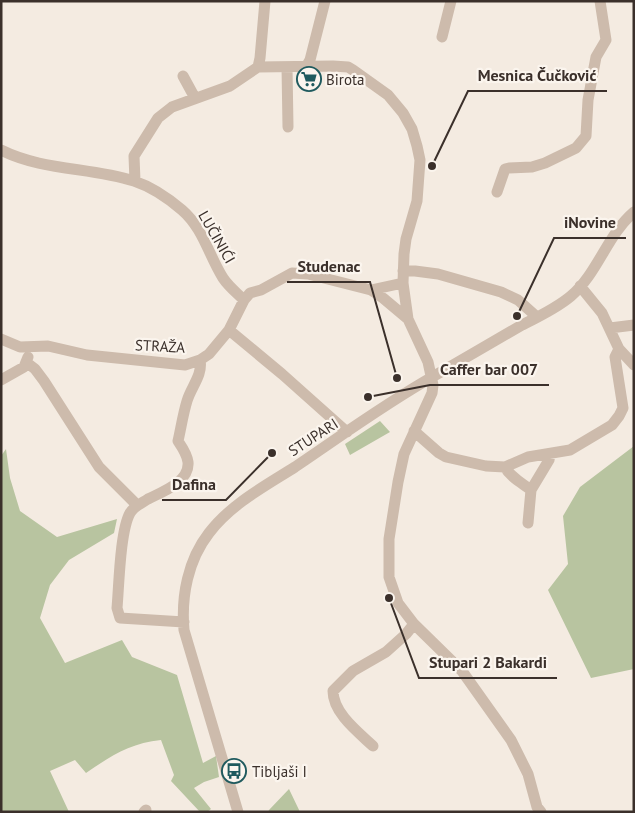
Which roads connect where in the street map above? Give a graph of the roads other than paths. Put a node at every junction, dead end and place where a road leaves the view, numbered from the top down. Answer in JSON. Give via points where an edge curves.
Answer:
{"nodes":[{"id":1,"x":265,"y":1,"type":"edge"},
{"id":2,"x":324,"y":1,"type":"edge"},
{"id":3,"x":450,"y":1,"type":"edge"},
{"id":4,"x":600,"y":1,"type":"edge"},
{"id":5,"x":442,"y":37,"type":"dead end"},
{"id":6,"x":258,"y":67,"type":"junction"},
{"id":7,"x":287,"y":67,"type":"junction"},
{"id":8,"x":306,"y":67,"type":"junction"},
{"id":9,"x":183,"y":76,"type":"dead end"},
{"id":10,"x":195,"y":98,"type":"junction"},
{"id":11,"x":288,"y":127,"type":"dead end"},
{"id":12,"x":1,"y":150,"type":"edge"},
{"id":13,"x":135,"y":181,"type":"junction"},
{"id":14,"x":497,"y":192,"type":"dead end"},
{"id":15,"x":634,"y":212,"type":"edge"},
{"id":16,"x":403,"y":271,"type":"junction"},
{"id":17,"x":402,"y":283,"type":"junction"},
{"id":18,"x":580,"y":286,"type":"junction"},
{"id":19,"x":371,"y":290,"type":"junction"},
{"id":20,"x":244,"y":300,"type":"junction"},
{"id":21,"x":537,"y":317,"type":"junction"},
{"id":22,"x":408,"y":319,"type":"junction"},
{"id":23,"x":634,"y":325,"type":"edge"},
{"id":24,"x":610,"y":328,"type":"junction"},
{"id":25,"x":229,"y":330,"type":"junction"},
{"id":26,"x":1,"y":339,"type":"edge"},
{"id":27,"x":30,"y":348,"type":"junction"},
{"id":28,"x":619,"y":349,"type":"junction"},
{"id":29,"x":200,"y":360,"type":"junction"},
{"id":30,"x":26,"y":362,"type":"junction"},
{"id":31,"x":634,"y":365,"type":"edge"},
{"id":32,"x":432,"y":377,"type":"junction"},
{"id":33,"x":1,"y":380,"type":"edge"},
{"id":34,"x":414,"y":431,"type":"junction"},
{"id":35,"x":347,"y":432,"type":"junction"},
{"id":36,"x":550,"y":454,"type":"junction"},
{"id":37,"x":505,"y":467,"type":"junction"},
{"id":38,"x":531,"y":490,"type":"junction"},
{"id":39,"x":137,"y":505,"type":"junction"},
{"id":40,"x":528,"y":523,"type":"dead end"},
{"id":41,"x":184,"y":622,"type":"junction"},
{"id":42,"x":414,"y":624,"type":"junction"},
{"id":43,"x":373,"y":746,"type":"dead end"},
{"id":44,"x":238,"y":812,"type":"edge"},
{"id":45,"x":541,"y":812,"type":"edge"}],
"edges":[{"from":1,"to":6,"type":"street"},
{"from":2,"to":8,"type":"street"},
{"from":3,"to":5,"type":"street"},
{"from":4,"to":14,"type":"street","via":[[606,40],[596,57],[588,100],[586,136],[576,148],[545,163],[505,170]]},
{"from":6,"to":7,"type":"street"},
{"from":6,"to":10,"type":"street","via":[[230,86]]},
{"from":7,"to":8,"type":"street"},
{"from":7,"to":11,"type":"street"},
{"from":8,"to":16,"type":"street","via":[[333,66],[354,70],[388,95],[412,129],[420,160],[417,201],[406,239]]},
{"from":9,"to":10,"type":"street"},
{"from":10,"to":13,"type":"street","via":[[172,107],[158,118],[134,156]]},
{"from":12,"to":13,"type":"street","via":[[40,164]]},
{"from":13,"to":20,"type":"street","name":"LUČINIĆI","via":[[162,194],[184,211],[197,226],[224,280]]},
{"from":15,"to":18,"type":"street","name":"STUPARI","via":[[624,221]]},
{"from":16,"to":17,"type":"street"},
{"from":16,"to":21,"type":"street","via":[[438,274],[501,292],[518,300]]},
{"from":17,"to":19,"type":"street"},
{"from":17,"to":22,"type":"street"},
{"from":18,"to":21,"type":"street","name":"STUPARI"},
{"from":18,"to":24,"type":"street"},
{"from":19,"to":20,"type":"street","via":[[292,273]]},
{"from":19,"to":22,"type":"street"},
{"from":20,"to":25,"type":"street"},
{"from":21,"to":32,"type":"street","name":"STUPARI"},
{"from":22,"to":32,"type":"street"},
{"from":23,"to":24,"type":"street"},
{"from":24,"to":28,"type":"street"},
{"from":25,"to":29,"type":"street"},
{"from":25,"to":35,"type":"street"},
{"from":26,"to":27,"type":"street","name":"STRAŽA"},
{"from":27,"to":29,"type":"street","name":"STRAŽA","via":[[56,347],[87,355],[167,365],[185,365]]},
{"from":27,"to":30,"type":"street"},
{"from":28,"to":31,"type":"street"},
{"from":28,"to":36,"type":"street","via":[[615,357],[623,397],[619,416],[612,425],[570,450]]},
{"from":29,"to":39,"type":"street","name":"STRAŽA","via":[[202,366],[187,400],[178,441],[188,464],[184,476],[172,487]]},
{"from":30,"to":33,"type":"street","via":[[24,367]]},
{"from":30,"to":39,"type":"street","via":[[44,381],[99,467]]},
{"from":32,"to":34,"type":"street","via":[[432,393]]},
{"from":32,"to":35,"type":"street","name":"STUPARI"},
{"from":34,"to":37,"type":"street","via":[[446,457],[478,465]]},
{"from":34,"to":42,"type":"street","via":[[404,454],[388,540],[389,577],[398,603]]},
{"from":35,"to":41,"type":"street","name":"STUPARI","via":[[248,498],[218,522],[200,546],[188,575]]},
{"from":36,"to":37,"type":"street","via":[[528,457]]},
{"from":36,"to":38,"type":"street"},
{"from":37,"to":38,"type":"street"},
{"from":38,"to":40,"type":"street"},
{"from":39,"to":41,"type":"street","via":[[125,528],[117,608],[120,618]]},
{"from":41,"to":44,"type":"street","name":"STUPARI","via":[[188,648]]},
{"from":42,"to":43,"type":"street","via":[[386,652],[353,671],[333,690],[333,698],[342,713]]},
{"from":42,"to":45,"type":"street","via":[[462,671],[511,740],[528,774]]}]}
